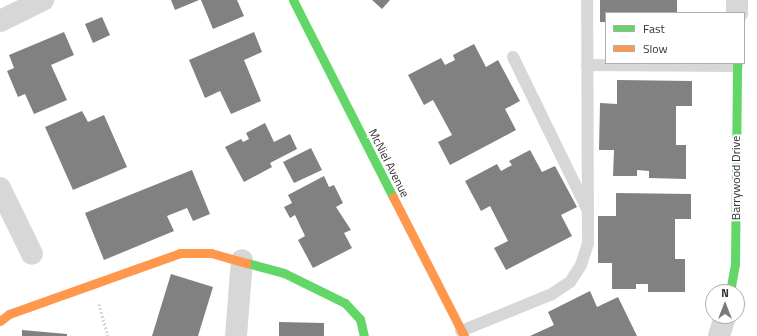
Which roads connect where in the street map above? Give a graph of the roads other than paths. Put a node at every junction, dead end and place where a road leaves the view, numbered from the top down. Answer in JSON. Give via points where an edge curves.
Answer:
{"nodes":[{"id":1,"x":43,"y":0,"type":"edge"},
{"id":2,"x":293,"y":0,"type":"edge"},
{"id":3,"x":587,"y":0,"type":"edge"},
{"id":4,"x":737,"y":0,"type":"edge"},
{"id":5,"x":737,"y":12,"type":"edge"},
{"id":6,"x":0,"y":21,"type":"edge"},
{"id":7,"x":513,"y":57,"type":"dead end"},
{"id":8,"x":737,"y":64,"type":"edge"},
{"id":9,"x":587,"y":65,"type":"junction"},
{"id":10,"x":0,"y":188,"type":"edge"},
{"id":11,"x":588,"y":212,"type":"junction"},
{"id":12,"x":32,"y":254,"type":"dead end"},
{"id":13,"x":242,"y":260,"type":"junction"},
{"id":14,"x":731,"y":284,"type":"edge"},
{"id":15,"x":0,"y":321,"type":"edge"},
{"id":16,"x":723,"y":324,"type":"edge"},
{"id":17,"x":462,"y":334,"type":"edge"},
{"id":18,"x":236,"y":336,"type":"edge"},
{"id":19,"x":364,"y":336,"type":"edge"},
{"id":20,"x":719,"y":336,"type":"edge"}],
"edges":[{"from":1,"to":6,"type":"street"},
{"from":2,"to":17,"type":"street","name":"McNiel Avenue"},
{"from":3,"to":9,"type":"lane"},
{"from":4,"to":5,"type":"street"},
{"from":7,"to":11,"type":"lane"},
{"from":8,"to":9,"type":"lane"},
{"from":8,"to":14,"type":"street","name":"Barrywood Drive","via":[[735,264]]},
{"from":9,"to":11,"type":"lane"},
{"from":10,"to":12,"type":"street"},
{"from":11,"to":17,"type":"lane","via":[[588,243],[581,265],[570,282],[552,294]]},
{"from":13,"to":15,"type":"street","via":[[211,253],[180,253],[9,314]]},
{"from":13,"to":18,"type":"street"},
{"from":13,"to":19,"type":"street","via":[[284,273],[345,303],[360,319]]},
{"from":16,"to":20,"type":"street"}]}
